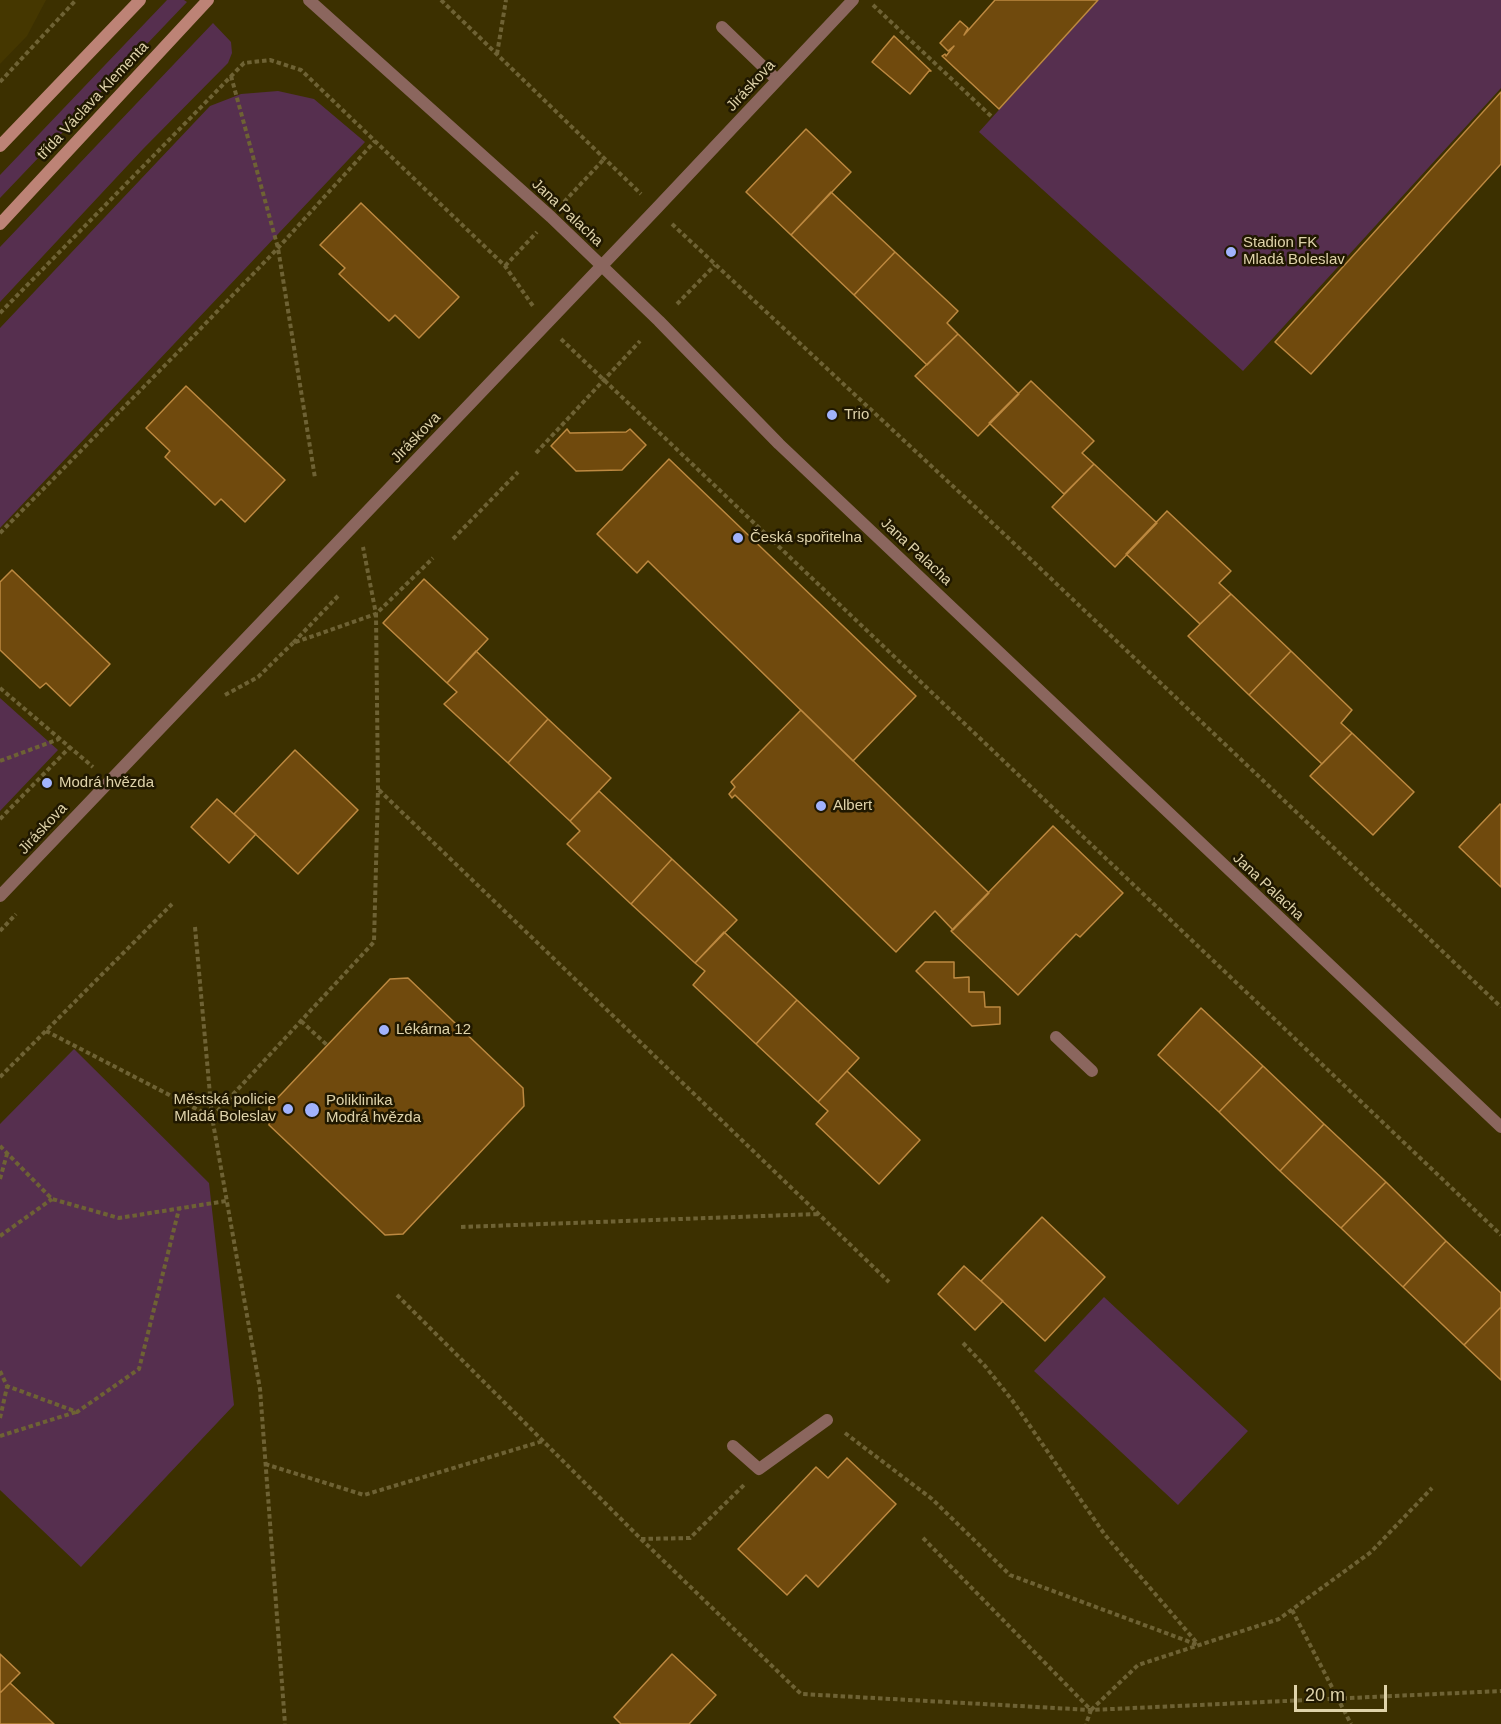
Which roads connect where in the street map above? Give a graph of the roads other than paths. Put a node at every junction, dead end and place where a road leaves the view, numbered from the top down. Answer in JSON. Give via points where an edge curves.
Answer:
{"nodes":[{"id":1,"x":140,"y":0,"type":"edge"},
{"id":2,"x":208,"y":0,"type":"edge"},
{"id":3,"x":309,"y":0,"type":"edge"},
{"id":4,"x":853,"y":0,"type":"edge"},
{"id":5,"x":722,"y":27,"type":"dead end"},
{"id":6,"x":777,"y":80,"type":"junction"},
{"id":7,"x":0,"y":146,"type":"edge"},
{"id":8,"x":0,"y":224,"type":"edge"},
{"id":9,"x":602,"y":266,"type":"junction"},
{"id":10,"x":0,"y":896,"type":"edge"},
{"id":11,"x":1056,"y":1036,"type":"dead end"},
{"id":12,"x":1092,"y":1071,"type":"dead end"},
{"id":13,"x":1501,"y":1127,"type":"edge"},
{"id":14,"x":827,"y":1420,"type":"road end"},
{"id":15,"x":734,"y":1446,"type":"dead end"}],
"edges":[{"from":1,"to":7,"type":"street"},
{"from":2,"to":8,"type":"street","name":"třída Václava Klementa"},
{"from":3,"to":9,"type":"street","name":"Jana Palacha"},
{"from":4,"to":6,"type":"street","name":"Jiráskova"},
{"from":5,"to":6,"type":"street"},
{"from":6,"to":9,"type":"street","name":"Jiráskova"},
{"from":9,"to":10,"type":"street","name":"Jiráskova"},
{"from":9,"to":13,"type":"street","name":"Jana Palacha","via":[[779,444]]},
{"from":11,"to":12,"type":"street"},
{"from":14,"to":15,"type":"street","via":[[759,1469]]}]}
